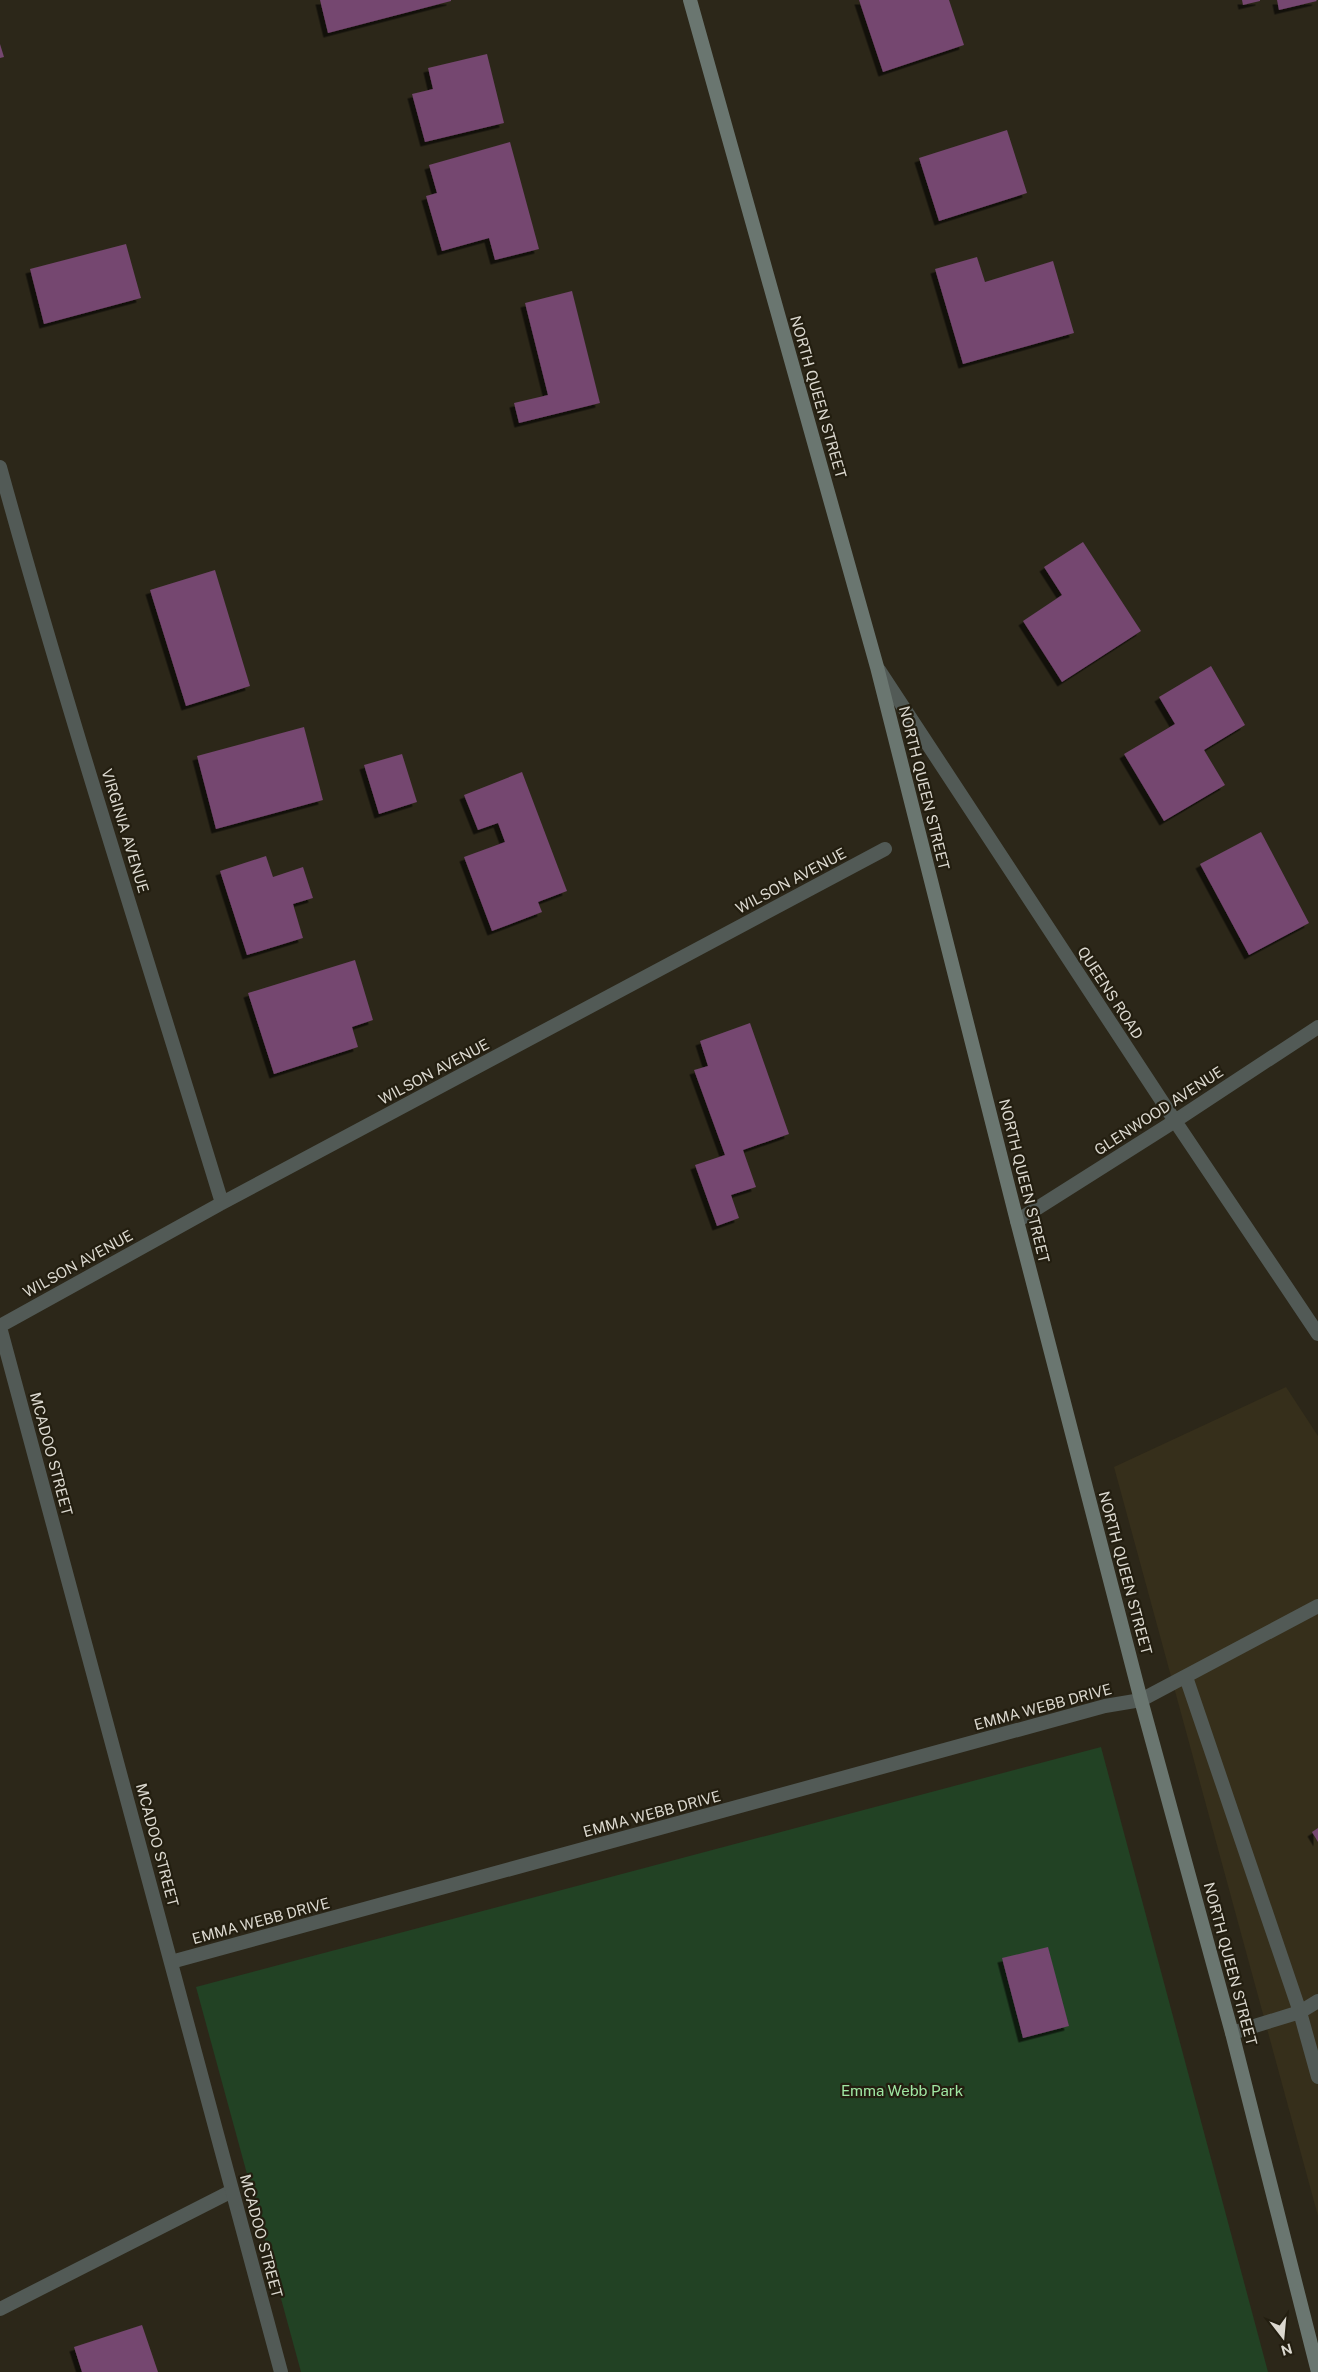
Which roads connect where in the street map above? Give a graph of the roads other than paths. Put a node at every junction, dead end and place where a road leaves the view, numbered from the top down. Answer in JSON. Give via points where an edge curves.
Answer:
{"nodes":[{"id":1,"x":690,"y":0,"type":"edge"},
{"id":2,"x":0,"y":467,"type":"edge"},
{"id":3,"x":877,"y":667,"type":"junction"},
{"id":4,"x":885,"y":849,"type":"dead end"},
{"id":5,"x":1318,"y":1027,"type":"edge"},
{"id":6,"x":1175,"y":1121,"type":"junction"},
{"id":7,"x":222,"y":1203,"type":"junction"},
{"id":8,"x":1017,"y":1221,"type":"junction"},
{"id":9,"x":0,"y":1326,"type":"edge"},
{"id":10,"x":1318,"y":1334,"type":"edge"},
{"id":11,"x":1318,"y":1606,"type":"edge"},
{"id":12,"x":1186,"y":1677,"type":"junction"},
{"id":13,"x":1141,"y":1700,"type":"junction"},
{"id":14,"x":172,"y":1962,"type":"junction"},
{"id":15,"x":1318,"y":2001,"type":"edge"},
{"id":16,"x":1300,"y":2012,"type":"junction"},
{"id":17,"x":1232,"y":2033,"type":"junction"},
{"id":18,"x":1318,"y":2077,"type":"edge"},
{"id":19,"x":232,"y":2191,"type":"junction"},
{"id":20,"x":0,"y":2308,"type":"edge"},
{"id":21,"x":281,"y":2372,"type":"edge"},
{"id":22,"x":1318,"y":2372,"type":"edge"}],
"edges":[{"from":1,"to":3,"type":"main road","name":"NORTH QUEEN STREET"},
{"from":2,"to":7,"type":"street","name":"VIRGINIA AVENUE","via":[[46,634]]},
{"from":3,"to":6,"type":"street","name":"QUEENS ROAD"},
{"from":3,"to":8,"type":"main road","name":"NORTH QUEEN STREET"},
{"from":4,"to":7,"type":"street","name":"WILSON AVENUE"},
{"from":5,"to":6,"type":"street","name":"GLENWOOD AVENUE"},
{"from":6,"to":8,"type":"street","name":"GLENWOOD AVENUE"},
{"from":6,"to":10,"type":"street","name":"QUEENS ROAD"},
{"from":7,"to":9,"type":"street","name":"WILSON AVENUE"},
{"from":8,"to":13,"type":"main road","name":"NORTH QUEEN STREET"},
{"from":9,"to":14,"type":"street","name":"MCADOO STREET"},
{"from":11,"to":12,"type":"street","name":"EMMA WEBB DRIVE"},
{"from":12,"to":13,"type":"street","name":"EMMA WEBB DRIVE"},
{"from":12,"to":16,"type":"street"},
{"from":13,"to":14,"type":"street","name":"EMMA WEBB DRIVE","via":[[1104,1706]]},
{"from":13,"to":17,"type":"main road","name":"NORTH QUEEN STREET"},
{"from":14,"to":19,"type":"street","name":"MCADOO STREET"},
{"from":15,"to":16,"type":"street"},
{"from":16,"to":17,"type":"street"},
{"from":16,"to":18,"type":"street"},
{"from":17,"to":22,"type":"main road","name":"NORTH QUEEN STREET"},
{"from":19,"to":20,"type":"street"},
{"from":19,"to":21,"type":"street","name":"MCADOO STREET"}]}
